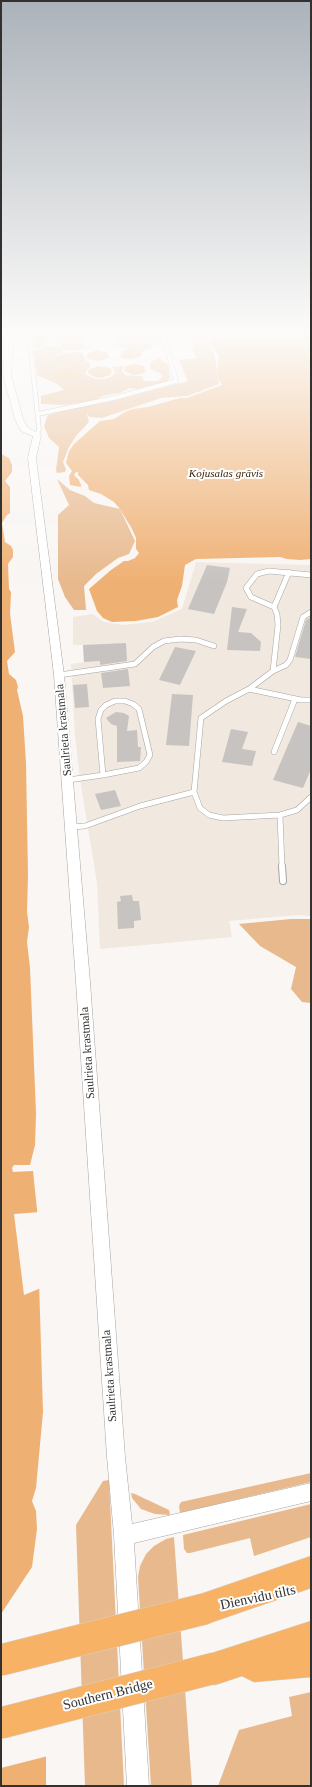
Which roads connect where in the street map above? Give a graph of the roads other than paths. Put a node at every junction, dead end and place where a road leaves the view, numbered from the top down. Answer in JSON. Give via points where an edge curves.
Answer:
{"nodes":[{"id":1,"x":18,"y":415,"type":"edge"},
{"id":2,"x":38,"y":415,"type":"edge"},
{"id":3,"x":37,"y":436,"type":"junction"},
{"id":4,"x":289,"y":572,"type":"junction"},
{"id":5,"x":311,"y":574,"type":"edge"},
{"id":6,"x":274,"y":607,"type":"junction"},
{"id":7,"x":311,"y":612,"type":"edge"},
{"id":8,"x":214,"y":646,"type":"dead end"},
{"id":9,"x":273,"y":671,"type":"junction"},
{"id":10,"x":59,"y":675,"type":"junction"},
{"id":11,"x":249,"y":689,"type":"junction"},
{"id":12,"x":295,"y":699,"type":"junction"},
{"id":13,"x":311,"y":700,"type":"edge"},
{"id":14,"x":274,"y":752,"type":"dead end"},
{"id":15,"x":103,"y":775,"type":"junction"},
{"id":16,"x":68,"y":780,"type":"junction"},
{"id":17,"x":194,"y":792,"type":"junction"},
{"id":18,"x":311,"y":797,"type":"edge"},
{"id":19,"x":280,"y":815,"type":"junction"},
{"id":20,"x":72,"y":827,"type":"junction"},
{"id":21,"x":283,"y":881,"type":"dead end"},
{"id":22,"x":311,"y":1492,"type":"edge"},
{"id":23,"x":124,"y":1535,"type":"junction"},
{"id":24,"x":311,"y":1572,"type":"edge"},
{"id":25,"x":311,"y":1586,"type":"edge"},
{"id":26,"x":204,"y":1609,"type":"junction"},
{"id":27,"x":311,"y":1638,"type":"edge"},
{"id":28,"x":1,"y":1660,"type":"edge"},
{"id":29,"x":311,"y":1660,"type":"edge"},
{"id":30,"x":215,"y":1668,"type":"junction"},
{"id":31,"x":1,"y":1723,"type":"edge"},
{"id":32,"x":138,"y":1786,"type":"edge"}],
"edges":[{"from":1,"to":3,"type":"street","via":[[24,429]]},
{"from":2,"to":3,"type":"lane"},
{"from":3,"to":10,"type":"street","name":"Saulrieta krastmala","via":[[32,458]]},
{"from":4,"to":5,"type":"lane"},
{"from":4,"to":6,"type":"lane"},
{"from":4,"to":6,"type":"lane","via":[[269,571],[257,574],[246,588],[251,597]]},
{"from":6,"to":9,"type":"lane","via":[[278,625]]},
{"from":7,"to":9,"type":"lane","via":[[303,617],[290,660],[286,665]]},
{"from":8,"to":10,"type":"lane","via":[[196,640],[164,640],[136,664]]},
{"from":9,"to":11,"type":"lane"},
{"from":10,"to":16,"type":"street","name":"Saulrieta krastmala"},
{"from":11,"to":12,"type":"lane"},
{"from":11,"to":17,"type":"lane","via":[[201,718]]},
{"from":12,"to":13,"type":"lane"},
{"from":12,"to":14,"type":"lane"},
{"from":15,"to":15,"type":"lane","via":[[98,719],[106,705],[115,701],[125,701],[139,709],[150,755],[139,768]]},
{"from":15,"to":16,"type":"lane"},
{"from":16,"to":20,"type":"street","name":"Saulrieta krastmala"},
{"from":17,"to":19,"type":"lane","via":[[200,808],[209,815],[223,818]]},
{"from":17,"to":20,"type":"lane","via":[[140,806],[85,826]]},
{"from":18,"to":19,"type":"lane","via":[[297,810]]},
{"from":19,"to":21,"type":"lane"},
{"from":20,"to":23,"type":"street","name":"Saulrieta krastmala"},
{"from":22,"to":23,"type":"street"},
{"from":23,"to":32,"type":"street","name":"Saulrieta krastmala"},
{"from":24,"to":26,"type":"highway"},
{"from":25,"to":26,"type":"highway","name":"Dienvidu tilts"},
{"from":26,"to":28,"type":"highway","bridge":true},
{"from":27,"to":30,"type":"highway"},
{"from":29,"to":30,"type":"highway"},
{"from":30,"to":31,"type":"highway","name":"Southern Bridge","bridge":true}]}
